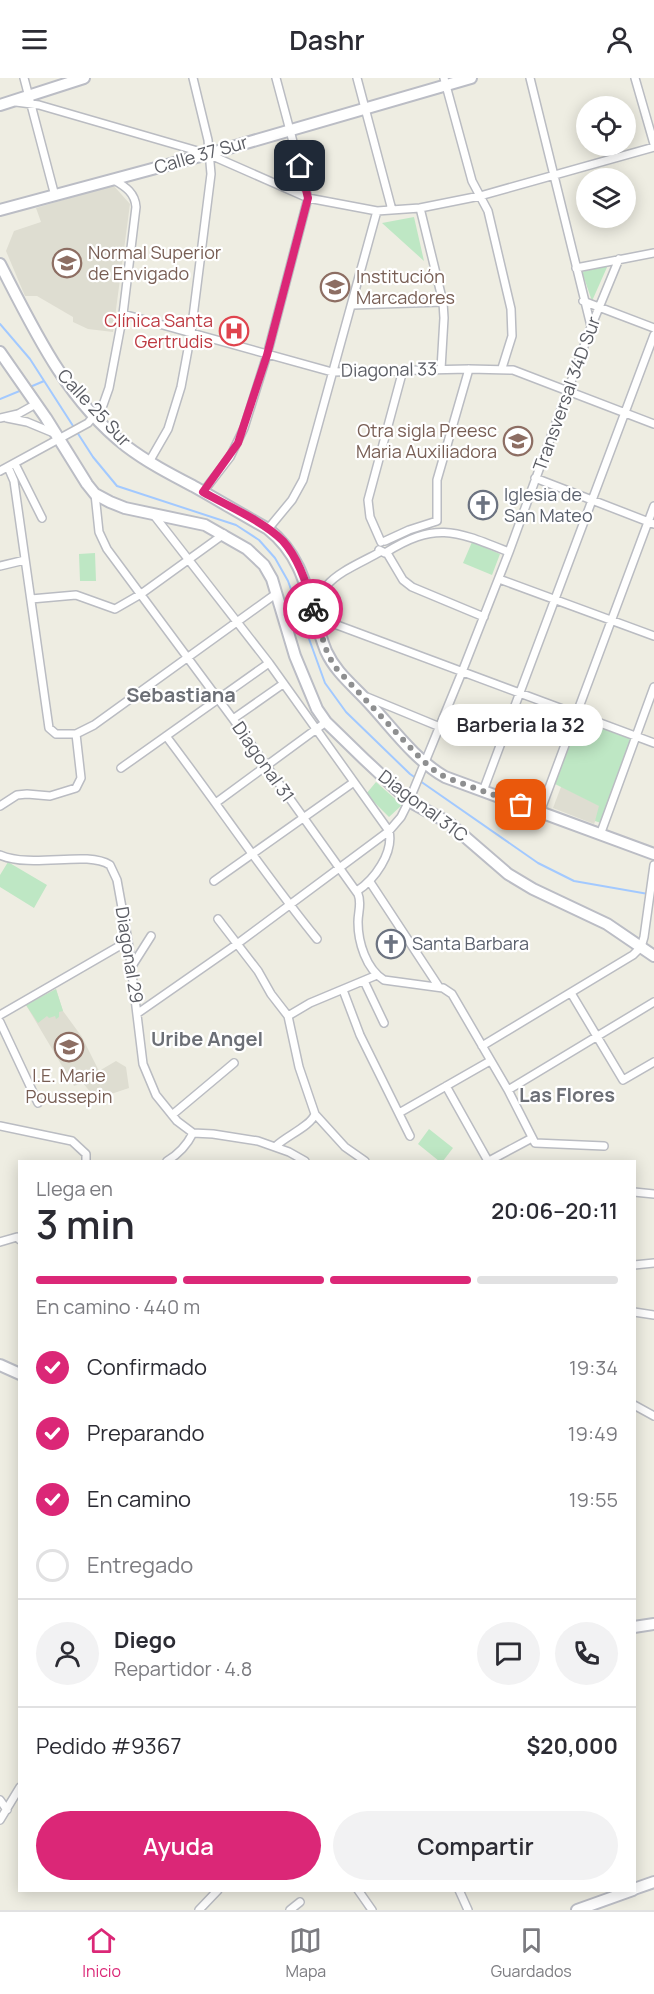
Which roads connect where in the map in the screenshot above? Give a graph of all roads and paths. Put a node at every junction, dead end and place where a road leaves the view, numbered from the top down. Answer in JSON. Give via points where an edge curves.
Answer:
{"nodes":[{"id":1,"x":24,"y":78,"type":"edge"},
{"id":2,"x":84,"y":78,"type":"edge"},
{"id":3,"x":193,"y":78,"type":"edge"},
{"id":4,"x":276,"y":78,"type":"edge"},
{"id":5,"x":357,"y":78,"type":"edge"},
{"id":6,"x":471,"y":78,"type":"edge"},
{"id":7,"x":530,"y":78,"type":"edge"},
{"id":8,"x":635,"y":78,"type":"edge"},
{"id":9,"x":445,"y":81,"type":"edge"},
{"id":10,"x":30,"y":99,"type":"junction"},
{"id":11,"x":5,"y":103,"type":"edge"},
{"id":12,"x":364,"y":108,"type":"junction"},
{"id":13,"x":290,"y":129,"type":"junction"},
{"id":14,"x":654,"y":146,"type":"edge"},
{"id":15,"x":208,"y":154,"type":"junction"},
{"id":16,"x":555,"y":176,"type":"junction"},
{"id":17,"x":114,"y":180,"type":"junction"},
{"id":18,"x":55,"y":196,"type":"junction"},
{"id":19,"x":480,"y":196,"type":"junction"},
{"id":20,"x":308,"y":198,"type":"junction"},
{"id":21,"x":420,"y":208,"type":"junction"},
{"id":22,"x":0,"y":210,"type":"edge"},
{"id":23,"x":392,"y":210,"type":"junction"},
{"id":24,"x":377,"y":211,"type":"junction"},
{"id":25,"x":654,"y":253,"type":"edge"},
{"id":26,"x":619,"y":259,"type":"junction"},
{"id":27,"x":0,"y":264,"type":"edge"},
{"id":28,"x":576,"y":268,"type":"junction"},
{"id":29,"x":584,"y":301,"type":"junction"},
{"id":30,"x":443,"y":302,"type":"junction"},
{"id":31,"x":352,"y":305,"type":"junction"},
{"id":32,"x":599,"y":307,"type":"junction"},
{"id":33,"x":123,"y":314,"type":"junction"},
{"id":34,"x":591,"y":327,"type":"junction"},
{"id":35,"x":654,"y":328,"type":"edge"},
{"id":36,"x":191,"y":333,"type":"junction"},
{"id":37,"x":654,"y":336,"type":"edge"},
{"id":38,"x":0,"y":352,"type":"edge"},
{"id":39,"x":267,"y":355,"type":"junction"},
{"id":40,"x":502,"y":368,"type":"junction"},
{"id":41,"x":441,"y":369,"type":"junction"},
{"id":42,"x":469,"y":369,"type":"junction"},
{"id":43,"x":403,"y":370,"type":"junction"},
{"id":44,"x":332,"y":372,"type":"junction"},
{"id":45,"x":568,"y":390,"type":"junction"},
{"id":46,"x":33,"y":399,"type":"junction"},
{"id":47,"x":625,"y":412,"type":"junction"},
{"id":48,"x":4,"y":418,"type":"edge"},
{"id":49,"x":92,"y":420,"type":"junction"},
{"id":50,"x":654,"y":424,"type":"edge"},
{"id":51,"x":58,"y":437,"type":"junction"},
{"id":52,"x":149,"y":462,"type":"junction"},
{"id":53,"x":12,"y":466,"type":"junction"},
{"id":54,"x":0,"y":471,"type":"edge"},
{"id":55,"x":17,"y":478,"type":"junction"},
{"id":56,"x":535,"y":478,"type":"junction"},
{"id":57,"x":203,"y":492,"type":"junction"},
{"id":58,"x":95,"y":494,"type":"junction"},
{"id":59,"x":592,"y":500,"type":"junction"},
{"id":60,"x":654,"y":506,"type":"edge"},
{"id":61,"x":152,"y":513,"type":"junction"},
{"id":62,"x":42,"y":518,"type":"dead end"},
{"id":63,"x":651,"y":523,"type":"edge"},
{"id":64,"x":268,"y":529,"type":"junction"},
{"id":65,"x":224,"y":534,"type":"junction"},
{"id":66,"x":383,"y":542,"type":"junction"},
{"id":67,"x":385,"y":551,"type":"junction"},
{"id":68,"x":509,"y":552,"type":"junction"},
{"id":69,"x":24,"y":560,"type":"junction"},
{"id":70,"x":190,"y":560,"type":"junction"},
{"id":71,"x":0,"y":566,"type":"edge"},
{"id":72,"x":499,"y":579,"type":"junction"},
{"id":73,"x":277,"y":593,"type":"junction"},
{"id":74,"x":141,"y":594,"type":"junction"},
{"id":75,"x":31,"y":599,"type":"junction"},
{"id":76,"x":554,"y":600,"type":"junction"},
{"id":77,"x":484,"y":617,"type":"junction"},
{"id":78,"x":612,"y":620,"type":"junction"},
{"id":79,"x":237,"y":622,"type":"junction"},
{"id":80,"x":654,"y":636,"type":"edge"},
{"id":81,"x":187,"y":657,"type":"junction"},
{"id":82,"x":268,"y":663,"type":"junction"},
{"id":83,"x":462,"y":672,"type":"junction"},
{"id":84,"x":283,"y":684,"type":"junction"},
{"id":85,"x":654,"y":687,"type":"edge"},
{"id":86,"x":520,"y":693,"type":"junction"},
{"id":87,"x":362,"y":694,"type":"junction"},
{"id":88,"x":218,"y":699,"type":"junction"},
{"id":89,"x":577,"y":714,"type":"junction"},
{"id":90,"x":233,"y":719,"type":"junction"},
{"id":91,"x":326,"y":722,"type":"junction"},
{"id":92,"x":440,"y":727,"type":"junction"},
{"id":93,"x":316,"y":729,"type":"junction"},
{"id":94,"x":76,"y":734,"type":"junction"},
{"id":95,"x":166,"y":736,"type":"junction"},
{"id":96,"x":636,"y":736,"type":"junction"},
{"id":97,"x":654,"y":743,"type":"edge"},
{"id":98,"x":425,"y":764,"type":"junction"},
{"id":99,"x":266,"y":765,"type":"junction"},
{"id":100,"x":121,"y":768,"type":"dead end"},
{"id":101,"x":354,"y":782,"type":"junction"},
{"id":102,"x":483,"y":791,"type":"junction"},
{"id":103,"x":410,"y":801,"type":"junction"},
{"id":104,"x":217,"y":802,"type":"junction"},
{"id":105,"x":0,"y":806,"type":"edge"},
{"id":106,"x":540,"y":812,"type":"junction"},
{"id":107,"x":303,"y":818,"type":"junction"},
{"id":108,"x":389,"y":831,"type":"junction"},
{"id":109,"x":600,"y":835,"type":"junction"},
{"id":110,"x":253,"y":853,"type":"junction"},
{"id":111,"x":654,"y":854,"type":"edge"},
{"id":112,"x":0,"y":855,"type":"edge"},
{"id":113,"x":654,"y":865,"type":"edge"},
{"id":114,"x":340,"y":868,"type":"junction"},
{"id":115,"x":214,"y":881,"type":"dead end"},
{"id":116,"x":370,"y":882,"type":"junction"},
{"id":117,"x":357,"y":891,"type":"junction"},
{"id":118,"x":290,"y":905,"type":"junction"},
{"id":119,"x":218,"y":919,"type":"dead end"},
{"id":120,"x":151,"y":936,"type":"dead end"},
{"id":121,"x":318,"y":939,"type":"dead end"},
{"id":122,"x":128,"y":941,"type":"junction"},
{"id":123,"x":237,"y":944,"type":"junction"},
{"id":124,"x":641,"y":947,"type":"junction"},
{"id":125,"x":654,"y":956,"type":"edge"},
{"id":126,"x":132,"y":966,"type":"junction"},
{"id":127,"x":377,"y":975,"type":"junction"},
{"id":128,"x":364,"y":981,"type":"junction"},
{"id":129,"x":439,"y":987,"type":"junction"},
{"id":130,"x":343,"y":990,"type":"junction"},
{"id":131,"x":571,"y":993,"type":"junction"},
{"id":132,"x":654,"y":1002,"type":"edge"},
{"id":133,"x":138,"y":1012,"type":"junction"},
{"id":134,"x":0,"y":1015,"type":"edge"},
{"id":135,"x":288,"y":1016,"type":"junction"},
{"id":136,"x":0,"y":1022,"type":"edge"},
{"id":137,"x":384,"y":1023,"type":"dead end"},
{"id":138,"x":597,"y":1036,"type":"junction"},
{"id":139,"x":482,"y":1046,"type":"junction"},
{"id":140,"x":490,"y":1061,"type":"junction"},
{"id":141,"x":654,"y":1062,"type":"edge"},
{"id":142,"x":234,"y":1063,"type":"dead end"},
{"id":143,"x":446,"y":1086,"type":"junction"},
{"id":144,"x":508,"y":1090,"type":"junction"},
{"id":145,"x":38,"y":1103,"type":"dead end"},
{"id":146,"x":399,"y":1113,"type":"junction"},
{"id":147,"x":315,"y":1114,"type":"junction"},
{"id":148,"x":172,"y":1115,"type":"junction"},
{"id":149,"x":0,"y":1126,"type":"edge"},
{"id":150,"x":193,"y":1133,"type":"junction"},
{"id":151,"x":410,"y":1136,"type":"dead end"},
{"id":152,"x":532,"y":1138,"type":"junction"},
{"id":153,"x":276,"y":1146,"type":"junction"},
{"id":154,"x":604,"y":1146,"type":"dead end"},
{"id":155,"x":86,"y":1160,"type":"edge"},
{"id":156,"x":169,"y":1160,"type":"edge"},
{"id":157,"x":303,"y":1160,"type":"edge"},
{"id":158,"x":364,"y":1160,"type":"edge"},
{"id":159,"x":487,"y":1160,"type":"edge"},
{"id":160,"x":490,"y":1160,"type":"edge"},
{"id":161,"x":636,"y":1192,"type":"edge"},
{"id":162,"x":654,"y":1194,"type":"edge"},
{"id":163,"x":18,"y":1238,"type":"edge"},
{"id":164,"x":0,"y":1242,"type":"edge"},
{"id":165,"x":654,"y":1263,"type":"edge"},
{"id":166,"x":636,"y":1265,"type":"edge"},
{"id":167,"x":636,"y":1312,"type":"edge"},
{"id":168,"x":654,"y":1314,"type":"edge"},
{"id":169,"x":0,"y":1365,"type":"edge"},
{"id":170,"x":18,"y":1373,"type":"edge"},
{"id":171,"x":636,"y":1406,"type":"edge"},
{"id":172,"x":654,"y":1416,"type":"edge"},
{"id":173,"x":654,"y":1624,"type":"edge"},
{"id":174,"x":636,"y":1627,"type":"edge"},
{"id":175,"x":18,"y":1790,"type":"edge"},
{"id":176,"x":0,"y":1800,"type":"edge"},
{"id":177,"x":6,"y":1810,"type":"junction"},
{"id":178,"x":0,"y":1820,"type":"edge"},
{"id":179,"x":654,"y":1882,"type":"edge"},
{"id":180,"x":636,"y":1889,"type":"edge"},
{"id":181,"x":216,"y":1892,"type":"edge"},
{"id":182,"x":359,"y":1892,"type":"edge"},
{"id":183,"x":460,"y":1892,"type":"edge"},
{"id":184,"x":628,"y":1892,"type":"edge"},
{"id":185,"x":300,"y":1902,"type":"dead end"},
{"id":186,"x":200,"y":1910,"type":"edge"},
{"id":187,"x":290,"y":1910,"type":"edge"},
{"id":188,"x":372,"y":1910,"type":"edge"},
{"id":189,"x":468,"y":1910,"type":"edge"},
{"id":190,"x":577,"y":1910,"type":"edge"}],
"edges":[{"from":1,"to":10,"type":"street"},
{"from":2,"to":10,"type":"main road"},
{"from":3,"to":15,"type":"street"},
{"from":4,"to":13,"type":"street"},
{"from":5,"to":12,"type":"street"},
{"from":6,"to":9,"type":"main road","name":"Calle 37 Sur"},
{"from":7,"to":16,"type":"street"},
{"from":8,"to":14,"type":"street"},
{"from":9,"to":12,"type":"main road","name":"Calle 37 Sur"},
{"from":9,"to":19,"type":"street","via":[[472,181]]},
{"from":10,"to":11,"type":"main road"},
{"from":10,"to":15,"type":"street"},
{"from":10,"to":18,"type":"street"},
{"from":12,"to":13,"type":"main road","name":"Calle 37 Sur"},
{"from":12,"to":23,"type":"street"},
{"from":13,"to":15,"type":"main road","name":"Calle 37 Sur"},
{"from":13,"to":20,"type":"street"},
{"from":14,"to":16,"type":"street"},
{"from":15,"to":17,"type":"main road","name":"Calle 37 Sur"},
{"from":15,"to":20,"type":"street"},
{"from":15,"to":36,"type":"street","via":[[211,174]]},
{"from":16,"to":19,"type":"street"},
{"from":16,"to":28,"type":"street"},
{"from":17,"to":18,"type":"main road","name":"Calle 37 Sur"},
{"from":17,"to":33,"type":"street","via":[[130,191],[136,207]]},
{"from":18,"to":22,"type":"main road","name":"Calle 37 Sur"},
{"from":19,"to":21,"type":"street"},
{"from":19,"to":40,"type":"street","via":[[488,211],[511,309],[512,336]]},
{"from":20,"to":24,"type":"street"},
{"from":20,"to":39,"type":"street"},
{"from":21,"to":23,"type":"street"},
{"from":21,"to":30,"type":"street"},
{"from":23,"to":24,"type":"street"},
{"from":24,"to":31,"type":"street"},
{"from":25,"to":26,"type":"street"},
{"from":26,"to":28,"type":"street"},
{"from":26,"to":32,"type":"street","name":"Transversal 34D Sur"},
{"from":27,"to":49,"type":"main road","name":"Calle 25 Sur","via":[[57,369]]},
{"from":28,"to":29,"type":"street"},
{"from":29,"to":32,"type":"street"},
{"from":29,"to":34,"type":"street"},
{"from":30,"to":31,"type":"street"},
{"from":30,"to":41,"type":"street"},
{"from":31,"to":44,"type":"street"},
{"from":32,"to":34,"type":"street","name":"Transversal 34D Sur"},
{"from":32,"to":35,"type":"street"},
{"from":33,"to":36,"type":"street","name":"Diagonal 33"},
{"from":33,"to":49,"type":"street","via":[[109,388]]},
{"from":34,"to":45,"type":"street","name":"Transversal 34D Sur"},
{"from":36,"to":39,"type":"street","name":"Diagonal 33"},
{"from":36,"to":52,"type":"street","via":[[175,410]]},
{"from":37,"to":47,"type":"street"},
{"from":38,"to":46,"type":"main road","name":"Diagonal 31"},
{"from":39,"to":44,"type":"street","name":"Diagonal 33"},
{"from":39,"to":57,"type":"street","via":[[238,443]]},
{"from":40,"to":42,"type":"street","name":"Diagonal 33"},
{"from":40,"to":45,"type":"street","name":"Diagonal 33"},
{"from":41,"to":42,"type":"street","name":"Diagonal 33"},
{"from":41,"to":43,"type":"street","name":"Diagonal 33"},
{"from":42,"to":66,"type":"street","via":[[437,480],[437,521]]},
{"from":43,"to":44,"type":"street","name":"Diagonal 33"},
{"from":43,"to":66,"type":"street","via":[[368,500],[370,517]]},
{"from":44,"to":64,"type":"street","via":[[299,491]]},
{"from":45,"to":47,"type":"street","name":"Diagonal 33"},
{"from":45,"to":56,"type":"street","name":"Transversal 34D Sur"},
{"from":46,"to":48,"type":"street","via":[[18,414]]},
{"from":46,"to":51,"type":"main road","name":"Diagonal 31"},
{"from":47,"to":50,"type":"street","name":"Diagonal 33"},
{"from":47,"to":59,"type":"street"},
{"from":48,"to":51,"type":"street","via":[[27,422]]},
{"from":49,"to":51,"type":"street"},
{"from":49,"to":52,"type":"main road","name":"Calle 25 Sur"},
{"from":51,"to":53,"type":"street"},
{"from":51,"to":58,"type":"main road","name":"Diagonal 31"},
{"from":52,"to":57,"type":"main road","name":"Calle 25 Sur"},
{"from":53,"to":54,"type":"street"},
{"from":53,"to":55,"type":"street"},
{"from":55,"to":62,"type":"street"},
{"from":55,"to":69,"type":"street"},
{"from":56,"to":59,"type":"street"},
{"from":56,"to":68,"type":"street","name":"Transversal 34D Sur"},
{"from":57,"to":64,"type":"main road","name":"Calle 25 Sur"},
{"from":58,"to":61,"type":"main road","name":"Diagonal 31C","via":[[125,508]]},
{"from":58,"to":74,"type":"street","name":"Diagonal 31","via":[[102,542]]},
{"from":59,"to":63,"type":"street"},
{"from":59,"to":76,"type":"street"},
{"from":60,"to":63,"type":"street"},
{"from":61,"to":65,"type":"main road","name":"Diagonal 31C","via":[[192,521]]},
{"from":61,"to":70,"type":"street"},
{"from":63,"to":78,"type":"street"},
{"from":64,"to":87,"type":"main road","name":"Calle 25 Sur","via":[[289,549],[309,590],[315,619],[334,666]]},
{"from":65,"to":70,"type":"street"},
{"from":65,"to":73,"type":"main road","name":"Diagonal 31C","via":[[264,565]]},
{"from":66,"to":67,"type":"street","via":[[378,547]]},
{"from":67,"to":68,"type":"street","via":[[438,531],[466,535]]},
{"from":67,"to":77,"type":"street","via":[[412,587]]},
{"from":67,"to":83,"type":"street","via":[[329,582],[322,591],[322,604],[331,620]]},
{"from":68,"to":72,"type":"street","name":"Transversal 34D Sur"},
{"from":69,"to":71,"type":"street"},
{"from":69,"to":75,"type":"street"},
{"from":70,"to":74,"type":"street"},
{"from":70,"to":79,"type":"street"},
{"from":72,"to":76,"type":"street"},
{"from":72,"to":77,"type":"street","name":"Transversal 34D Sur"},
{"from":73,"to":79,"type":"street"},
{"from":73,"to":91,"type":"main road","name":"Diagonal 31C","via":[[300,670]]},
{"from":74,"to":75,"type":"street","via":[[115,609],[76,595]]},
{"from":74,"to":81,"type":"street","name":"Diagonal 31"},
{"from":75,"to":94,"type":"street","via":[[49,728],[59,735]]},
{"from":76,"to":78,"type":"street"},
{"from":76,"to":86,"type":"street"},
{"from":77,"to":83,"type":"street","name":"Transversal 34D Sur"},
{"from":78,"to":80,"type":"street"},
{"from":78,"to":89,"type":"street"},
{"from":79,"to":81,"type":"street"},
{"from":79,"to":82,"type":"street"},
{"from":81,"to":88,"type":"street","name":"Diagonal 31"},
{"from":81,"to":94,"type":"street"},
{"from":82,"to":84,"type":"street"},
{"from":82,"to":88,"type":"street"},
{"from":83,"to":86,"type":"street"},
{"from":83,"to":92,"type":"street","name":"Transversal 34D Sur"},
{"from":84,"to":90,"type":"street"},
{"from":84,"to":93,"type":"street"},
{"from":85,"to":96,"type":"street"},
{"from":86,"to":89,"type":"street"},
{"from":86,"to":102,"type":"street"},
{"from":87,"to":92,"type":"street"},
{"from":87,"to":98,"type":"main road","name":"Calle 25 Sur"},
{"from":88,"to":90,"type":"street","name":"Diagonal 31"},
{"from":88,"to":95,"type":"street"},
{"from":89,"to":96,"type":"street"},
{"from":89,"to":106,"type":"street"},
{"from":90,"to":99,"type":"street","name":"Diagonal 31"},
{"from":91,"to":93,"type":"street"},
{"from":91,"to":103,"type":"main road","name":"Diagonal 31C"},
{"from":92,"to":98,"type":"street","name":"Transversal 34D Sur"},
{"from":93,"to":99,"type":"street"},
{"from":93,"to":101,"type":"street"},
{"from":94,"to":105,"type":"street","via":[[81,778],[76,788],[50,795],[17,795]]},
{"from":95,"to":100,"type":"street"},
{"from":95,"to":104,"type":"street"},
{"from":96,"to":97,"type":"street"},
{"from":96,"to":109,"type":"street"},
{"from":98,"to":102,"type":"main road","name":"Calle 25 Sur","via":[[445,777]]},
{"from":98,"to":103,"type":"street","name":"Transversal 34D Sur"},
{"from":99,"to":104,"type":"street"},
{"from":99,"to":107,"type":"street","name":"Diagonal 31"},
{"from":101,"to":107,"type":"street"},
{"from":101,"to":108,"type":"street"},
{"from":102,"to":106,"type":"main road","name":"Calle 25 Sur"},
{"from":103,"to":108,"type":"street","name":"Transversal 34D Sur"},
{"from":103,"to":124,"type":"main road","name":"Diagonal 31C","via":[[449,823],[508,874],[607,924]]},
{"from":104,"to":110,"type":"street"},
{"from":106,"to":109,"type":"main road","name":"Calle 25 Sur"},
{"from":107,"to":110,"type":"street"},
{"from":107,"to":114,"type":"street","name":"Diagonal 31"},
{"from":108,"to":114,"type":"street"},
{"from":108,"to":116,"type":"street","via":[[390,843]]},
{"from":109,"to":111,"type":"main road","name":"Calle 25 Sur"},
{"from":110,"to":115,"type":"street"},
{"from":110,"to":118,"type":"street"},
{"from":112,"to":122,"type":"street","name":"Diagonal 29","via":[[27,861],[95,859],[110,865],[117,880]]},
{"from":113,"to":124,"type":"street"},
{"from":114,"to":117,"type":"street","name":"Diagonal 31"},
{"from":114,"to":118,"type":"street"},
{"from":116,"to":117,"type":"street"},
{"from":116,"to":129,"type":"street"},
{"from":117,"to":127,"type":"street","via":[[360,935]]},
{"from":118,"to":121,"type":"street"},
{"from":118,"to":123,"type":"street"},
{"from":119,"to":123,"type":"street"},
{"from":120,"to":126,"type":"street"},
{"from":122,"to":126,"type":"street","name":"Diagonal 29"},
{"from":122,"to":134,"type":"street"},
{"from":123,"to":133,"type":"street"},
{"from":123,"to":135,"type":"street"},
{"from":124,"to":125,"type":"main road","name":"Diagonal 31C"},
{"from":124,"to":131,"type":"street"},
{"from":126,"to":133,"type":"street","name":"Diagonal 29"},
{"from":127,"to":128,"type":"street"},
{"from":127,"to":129,"type":"street","via":[[384,980]]},
{"from":128,"to":130,"type":"street"},
{"from":128,"to":137,"type":"street"},
{"from":129,"to":139,"type":"street","via":[[452,994]]},
{"from":130,"to":135,"type":"street"},
{"from":130,"to":146,"type":"street","via":[[360,1035]]},
{"from":131,"to":138,"type":"street"},
{"from":131,"to":139,"type":"street"},
{"from":132,"to":138,"type":"street"},
{"from":133,"to":148,"type":"street","name":"Diagonal 29","via":[[143,1064],[149,1083]]},
{"from":135,"to":147,"type":"street","via":[[296,1058]]},
{"from":136,"to":145,"type":"street"},
{"from":138,"to":141,"type":"street","via":[[623,1080]]},
{"from":138,"to":144,"type":"street"},
{"from":139,"to":140,"type":"street"},
{"from":140,"to":143,"type":"street"},
{"from":140,"to":144,"type":"street"},
{"from":142,"to":148,"type":"street"},
{"from":143,"to":146,"type":"street"},
{"from":143,"to":159,"type":"street"},
{"from":144,"to":152,"type":"street"},
{"from":146,"to":151,"type":"street"},
{"from":147,"to":153,"type":"street"},
{"from":147,"to":158,"type":"street","via":[[345,1147]]},
{"from":148,"to":150,"type":"street","name":"Diagonal 29"},
{"from":149,"to":155,"type":"street","via":[[72,1140],[86,1154]]},
{"from":150,"to":153,"type":"street","via":[[238,1137]]},
{"from":150,"to":156,"type":"street"},
{"from":152,"to":154,"type":"street","via":[[538,1144]]},
{"from":152,"to":160,"type":"street"},
{"from":153,"to":157,"type":"street"},
{"from":161,"to":162,"type":"street"},
{"from":163,"to":164,"type":"street"},
{"from":165,"to":166,"type":"street"},
{"from":167,"to":168,"type":"street"},
{"from":169,"to":170,"type":"main road"},
{"from":171,"to":172,"type":"street"},
{"from":173,"to":174,"type":"main road"},
{"from":175,"to":177,"type":"street"},
{"from":176,"to":177,"type":"street"},
{"from":177,"to":178,"type":"street"},
{"from":179,"to":180,"type":"main road"},
{"from":181,"to":186,"type":"street"},
{"from":182,"to":188,"type":"street"},
{"from":183,"to":189,"type":"street"},
{"from":184,"to":190,"type":"main road"},
{"from":185,"to":187,"type":"street"}]}
